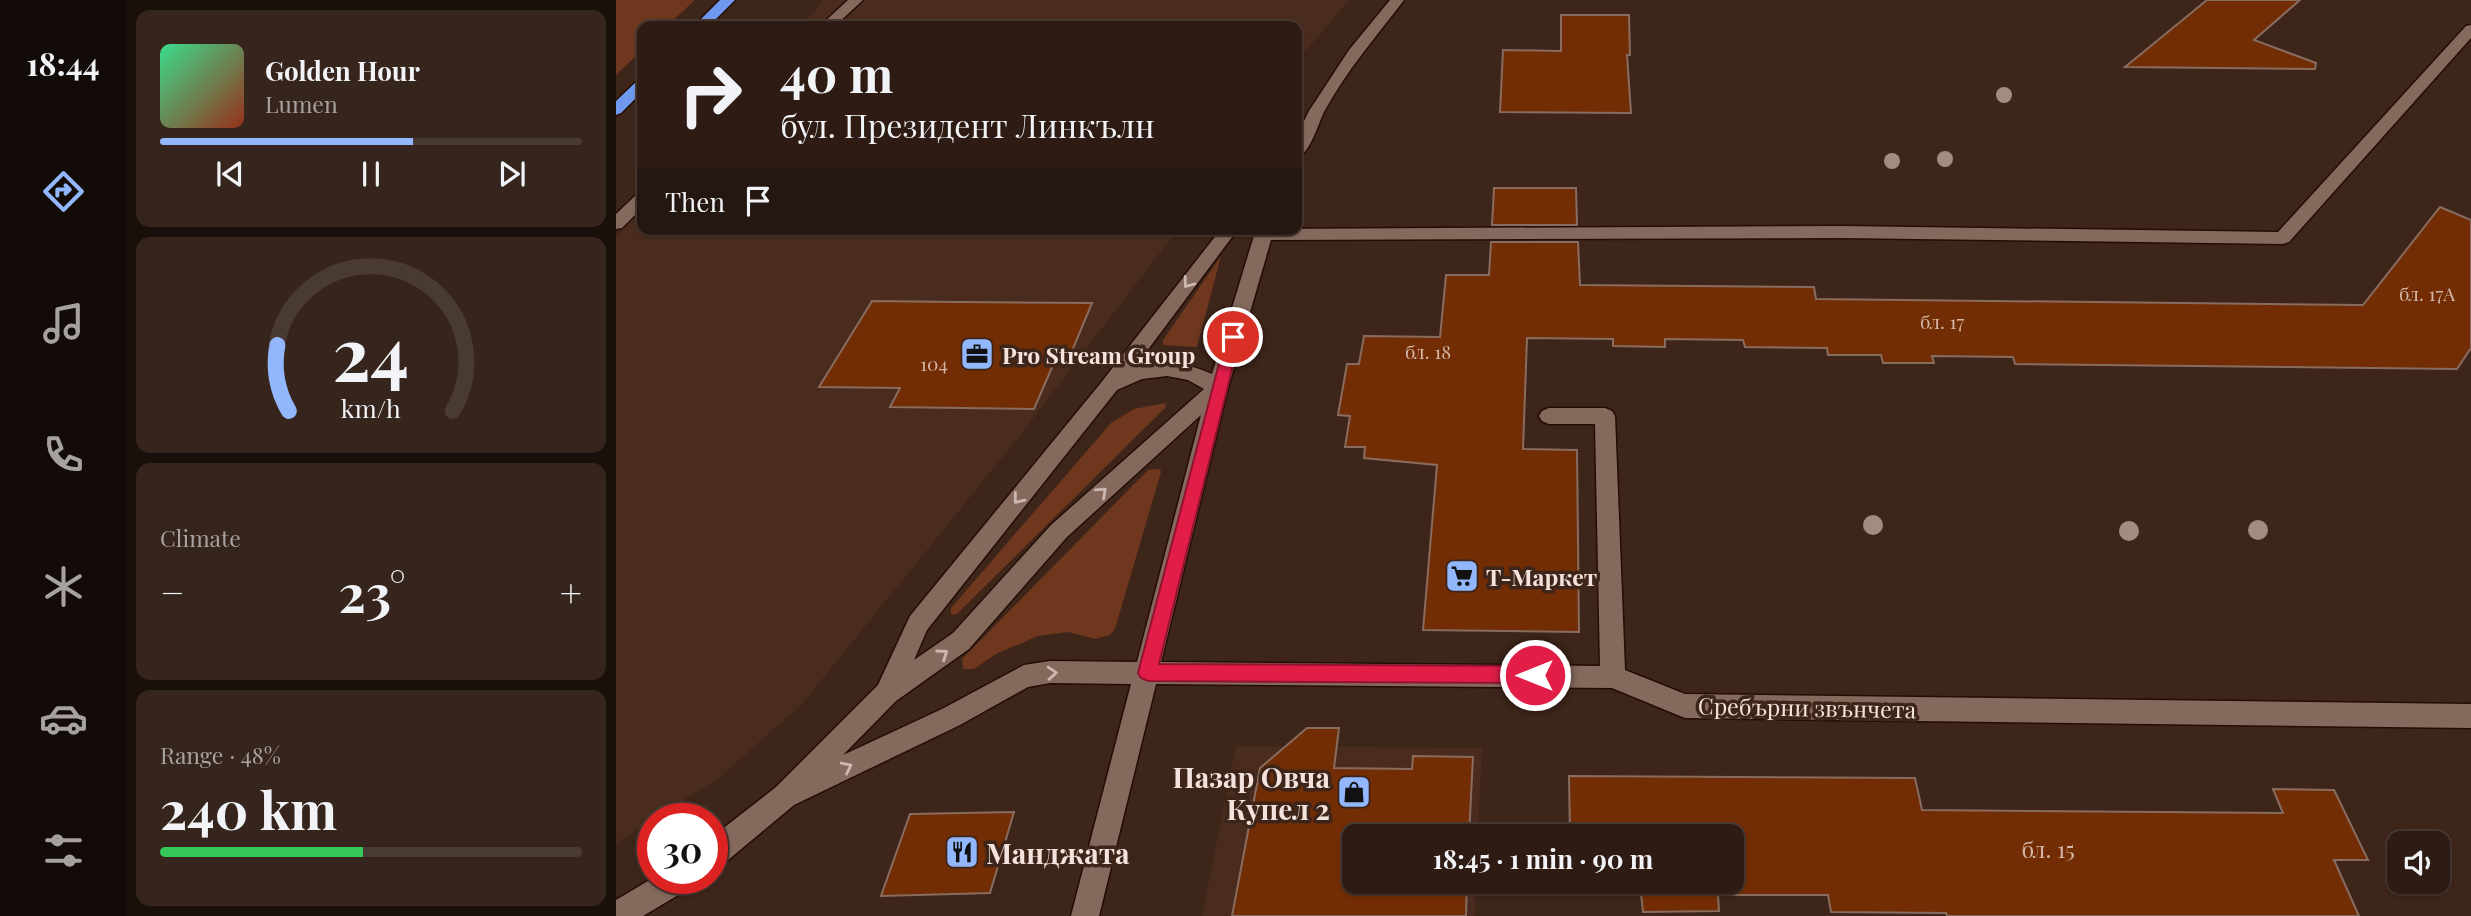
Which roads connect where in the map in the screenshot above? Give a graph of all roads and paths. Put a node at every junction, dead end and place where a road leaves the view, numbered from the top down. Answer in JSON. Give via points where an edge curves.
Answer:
{"nodes":[{"id":1,"x":728,"y":0,"type":"edge"},
{"id":2,"x":856,"y":0,"type":"edge"},
{"id":3,"x":1397,"y":0,"type":"edge"},
{"id":4,"x":706,"y":21,"type":"edge"},
{"id":5,"x":833,"y":21,"type":"edge"},
{"id":6,"x":2471,"y":29,"type":"edge"},
{"id":7,"x":637,"y":89,"type":"edge"},
{"id":8,"x":616,"y":110,"type":"edge"},
{"id":9,"x":1302,"y":139,"type":"edge"},
{"id":10,"x":637,"y":205,"type":"edge"},
{"id":11,"x":616,"y":224,"type":"edge"},
{"id":12,"x":1302,"y":231,"type":"edge"},
{"id":13,"x":1225,"y":235,"type":"edge"},
{"id":14,"x":1263,"y":235,"type":"edge"},
{"id":15,"x":1219,"y":388,"type":"junction"},
{"id":16,"x":1107,"y":389,"type":"junction"},
{"id":17,"x":1549,"y":416,"type":"dead end"},
{"id":18,"x":1148,"y":673,"type":"junction"},
{"id":19,"x":1613,"y":677,"type":"junction"},
{"id":20,"x":887,"y":693,"type":"junction"},
{"id":21,"x":2471,"y":716,"type":"edge"},
{"id":22,"x":785,"y":796,"type":"junction"},
{"id":23,"x":728,"y":842,"type":"edge"},
{"id":24,"x":653,"y":894,"type":"edge"},
{"id":25,"x":616,"y":916,"type":"edge"},
{"id":26,"x":1085,"y":916,"type":"edge"}],
"edges":[{"from":1,"to":4,"type":"highway"},
{"from":2,"to":5,"type":"street"},
{"from":3,"to":9,"type":"street","via":[[1368,33]]},
{"from":6,"to":12,"type":"street","via":[[2283,238]]},
{"from":7,"to":8,"type":"highway"},
{"from":10,"to":11,"type":"street"},
{"from":13,"to":16,"type":"street","one_way":true},
{"from":14,"to":15,"type":"street"},
{"from":15,"to":16,"type":"street","via":[[1195,373],[1160,369],[1123,379]]},
{"from":15,"to":18,"type":"street"},
{"from":20,"to":15,"type":"street","one_way":true,"via":[[961,641],[1059,531]]},
{"from":16,"to":20,"type":"street","one_way":true,"via":[[918,623]]},
{"from":17,"to":19,"type":"street","via":[[1605,416]]},
{"from":18,"to":19,"type":"street","name":"Сребърни звънчета"},
{"from":22,"to":18,"type":"street","name":"Сребърни звънчета","one_way":true,"via":[[951,717],[1024,676]]},
{"from":18,"to":26,"type":"street"},
{"from":19,"to":21,"type":"street","name":"Сребърни звънчета","via":[[1685,706]]},
{"from":20,"to":22,"type":"street"},
{"from":22,"to":23,"type":"street"},
{"from":24,"to":25,"type":"street"}]}
